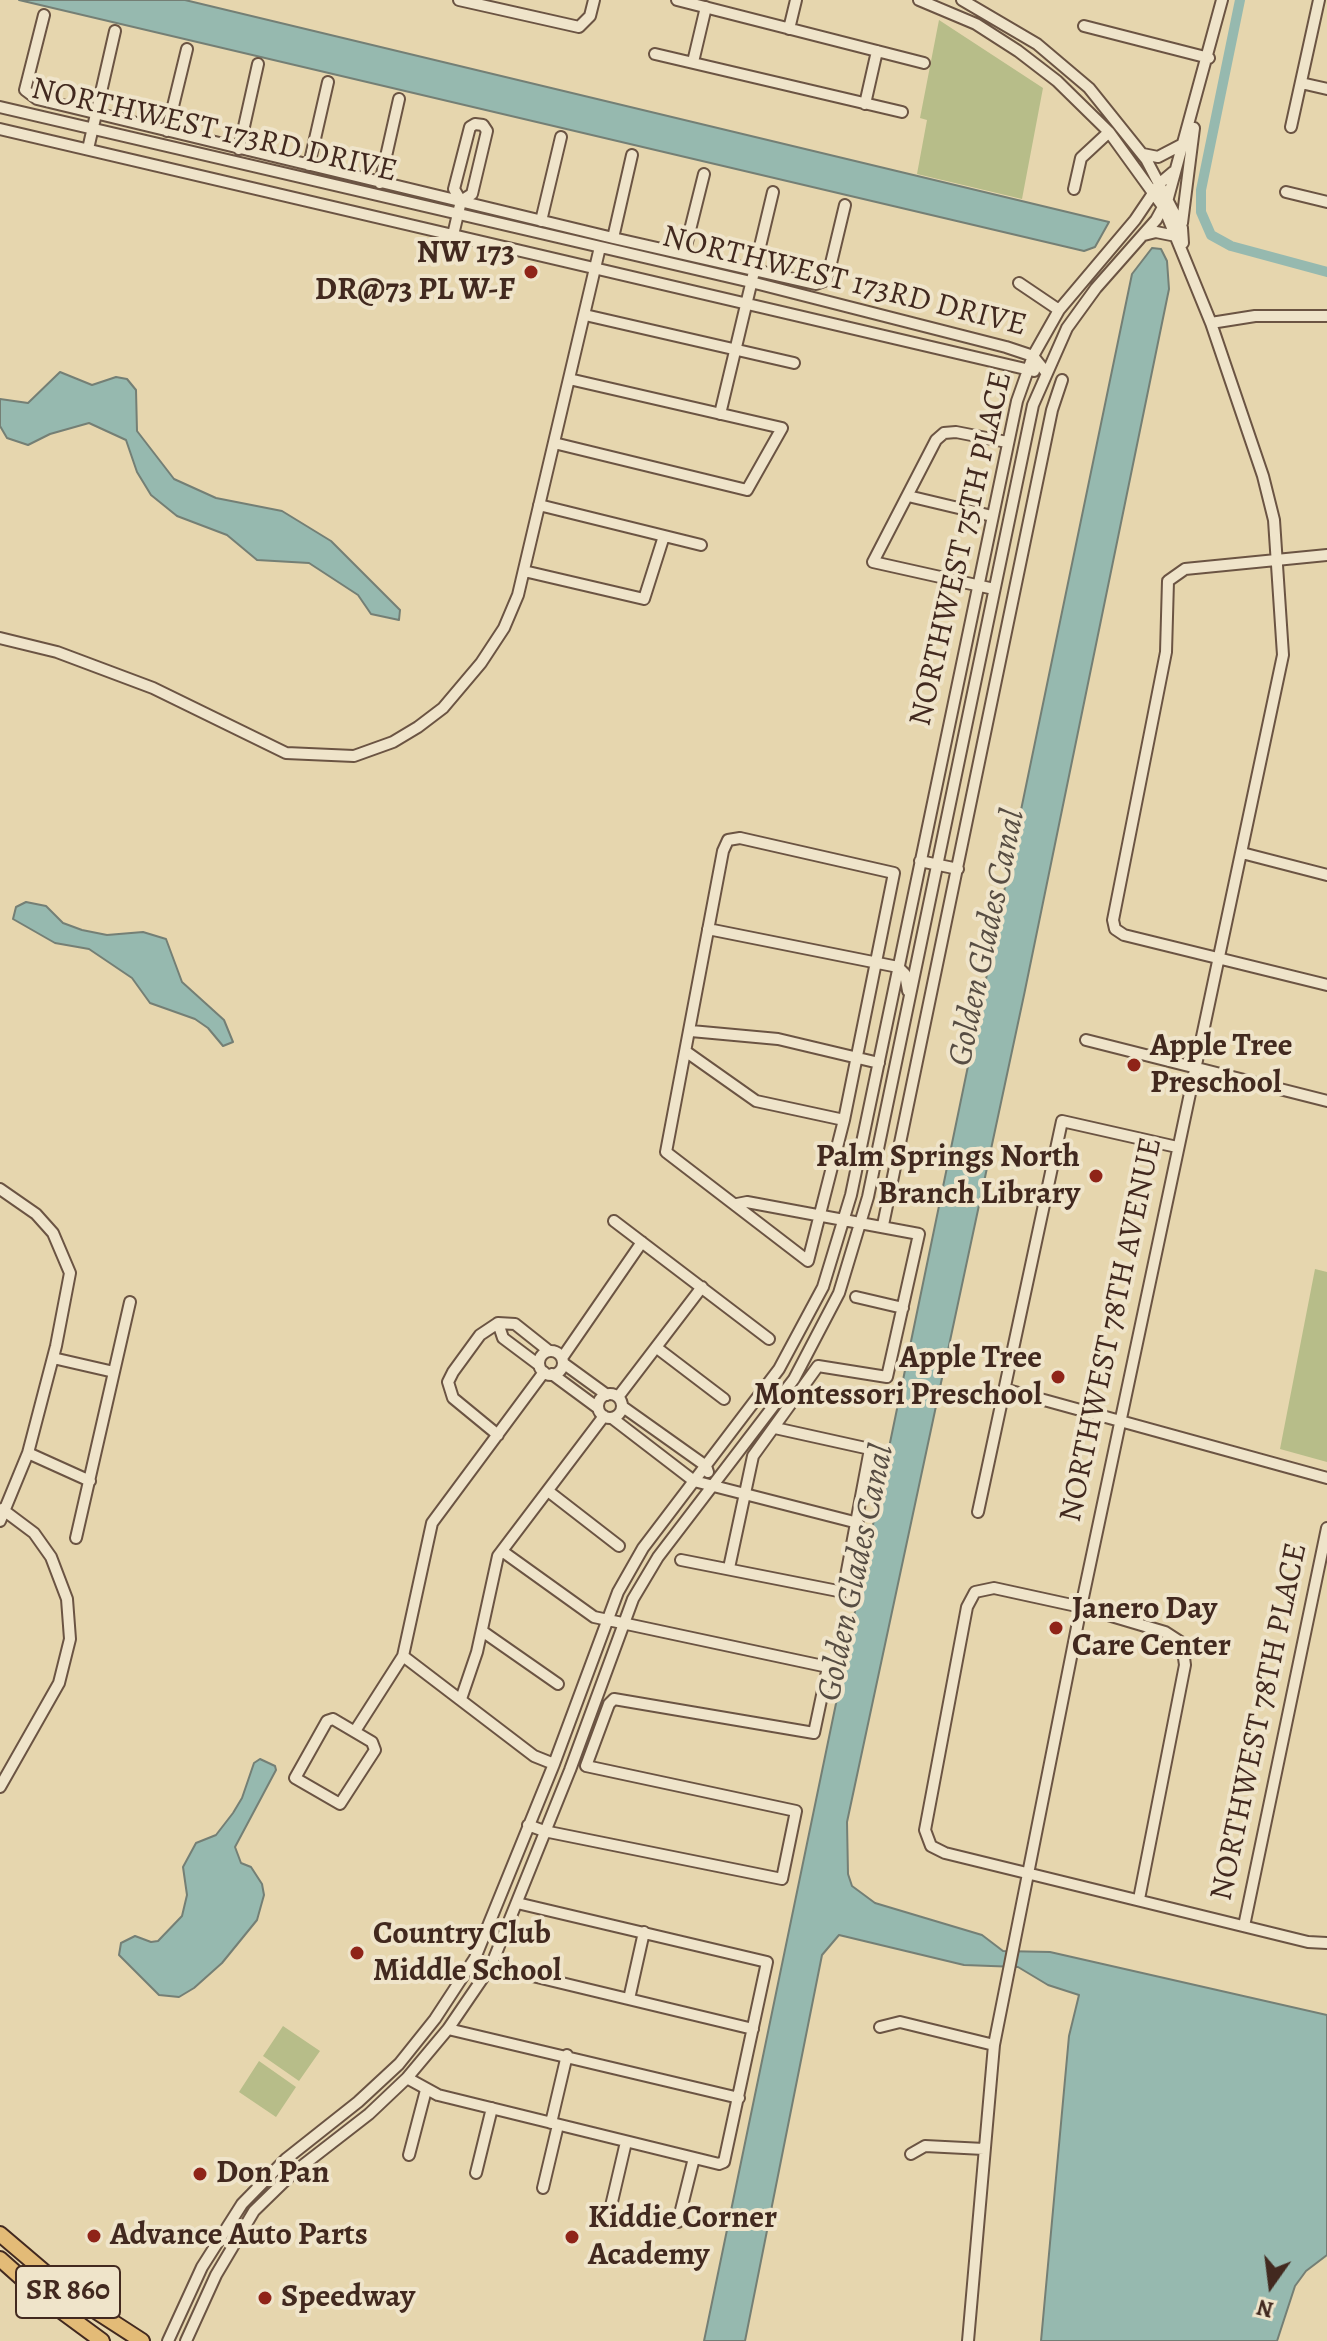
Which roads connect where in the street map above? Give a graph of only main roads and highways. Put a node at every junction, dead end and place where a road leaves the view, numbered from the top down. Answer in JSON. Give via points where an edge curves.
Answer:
{"nodes":[{"id":1,"x":0,"y":2234,"type":"edge"},
{"id":2,"x":0,"y":2259,"type":"edge"},
{"id":3,"x":102,"y":2341,"type":"edge"},
{"id":4,"x":142,"y":2341,"type":"edge"}],
"edges":[{"from":1,"to":4,"type":"main road","number":"SR 860","via":[[74,2297]]},
{"from":2,"to":3,"type":"main road","number":"SR 860"}]}
